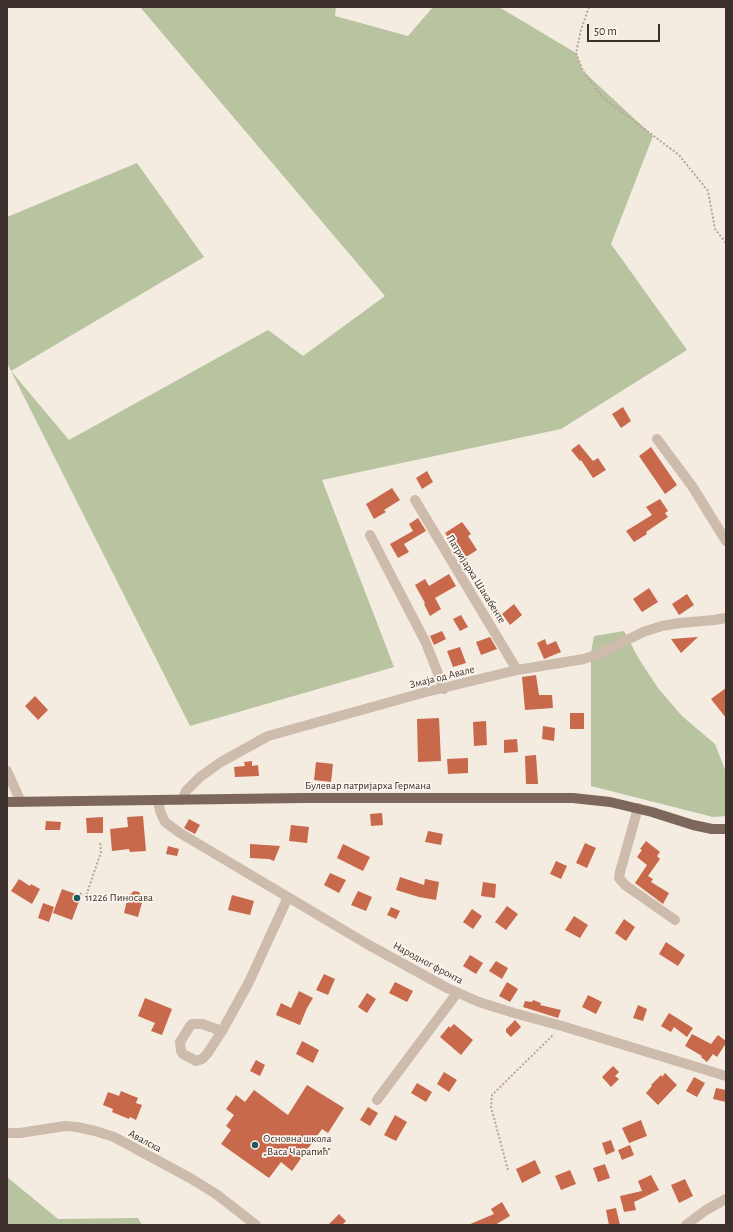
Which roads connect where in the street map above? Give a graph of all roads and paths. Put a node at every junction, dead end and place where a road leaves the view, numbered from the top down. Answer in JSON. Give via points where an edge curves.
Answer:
{"nodes":[{"id":1,"x":589,"y":7,"type":"edge"},
{"id":2,"x":726,"y":242,"type":"edge"},
{"id":3,"x":657,"y":439,"type":"dead end"},
{"id":4,"x":414,"y":500,"type":"dead end"},
{"id":5,"x":370,"y":536,"type":"dead end"},
{"id":6,"x":726,"y":541,"type":"edge"},
{"id":7,"x":726,"y":618,"type":"edge"},
{"id":8,"x":517,"y":670,"type":"junction"},
{"id":9,"x":444,"y":688,"type":"junction"},
{"id":10,"x":7,"y":771,"type":"edge"},
{"id":11,"x":158,"y":800,"type":"junction"},
{"id":12,"x":182,"y":800,"type":"junction"},
{"id":13,"x":7,"y":802,"type":"edge"},
{"id":14,"x":21,"y":802,"type":"junction"},
{"id":15,"x":638,"y":808,"type":"junction"},
{"id":16,"x":726,"y":829,"type":"edge"},
{"id":17,"x":100,"y":842,"type":"dead end"},
{"id":18,"x":79,"y":896,"type":"dead end"},
{"id":19,"x":288,"y":897,"type":"junction"},
{"id":20,"x":675,"y":920,"type":"dead end"},
{"id":21,"x":457,"y":993,"type":"junction"},
{"id":22,"x":562,"y":1026,"type":"junction"},
{"id":23,"x":222,"y":1031,"type":"dead end"},
{"id":24,"x":726,"y":1076,"type":"edge"},
{"id":25,"x":377,"y":1100,"type":"dead end"},
{"id":26,"x":7,"y":1133,"type":"edge"},
{"id":27,"x":508,"y":1170,"type":"dead end"},
{"id":28,"x":726,"y":1199,"type":"edge"},
{"id":29,"x":256,"y":1225,"type":"edge"},
{"id":30,"x":686,"y":1225,"type":"edge"}],
"edges":[{"from":1,"to":2,"type":"path","via":[[580,30],[576,53],[583,71],[602,97],[679,155],[708,191],[715,229]]},
{"from":3,"to":6,"type":"street","via":[[692,486]]},
{"from":4,"to":8,"type":"street","name":"Патријарха Шакабенте"},
{"from":5,"to":9,"type":"street","via":[[426,643]]},
{"from":7,"to":8,"type":"street","name":"Змаја од Авале","via":[[662,626],[584,659]]},
{"from":8,"to":9,"type":"street","name":"Змаја од Авале"},
{"from":9,"to":12,"type":"street","name":"Змаја од Авале","via":[[268,736],[221,762],[200,777],[186,791]]},
{"from":10,"to":14,"type":"street"},
{"from":11,"to":12,"type":"main road","name":"Булевар патријарха Германа"},
{"from":11,"to":14,"type":"main road","name":"Булевар патријарха Германа"},
{"from":11,"to":19,"type":"street","name":"Народног фронта","via":[[160,811],[168,825]]},
{"from":12,"to":15,"type":"main road","name":"Булевар патријарха Германа","via":[[560,798],[588,799]]},
{"from":13,"to":14,"type":"main road","name":"Булевар патријарха Германа"},
{"from":15,"to":16,"type":"main road","name":"Булевар патријарха Германа","via":[[693,825]]},
{"from":15,"to":20,"type":"street","via":[[619,878]]},
{"from":17,"to":18,"type":"path","via":[[101,852],[86,896],[80,893]]},
{"from":19,"to":21,"type":"street","name":"Народног фронта"},
{"from":19,"to":23,"type":"street","via":[[249,982]]},
{"from":21,"to":22,"type":"street","name":"Народног фронта","via":[[500,1009]]},
{"from":21,"to":25,"type":"street"},
{"from":22,"to":24,"type":"street","name":"Народног фронта"},
{"from":22,"to":27,"type":"path","via":[[492,1095],[491,1107]]},
{"from":26,"to":29,"type":"street","name":"Авалска","via":[[71,1127],[114,1137],[216,1194]]},
{"from":28,"to":30,"type":"street"}]}
